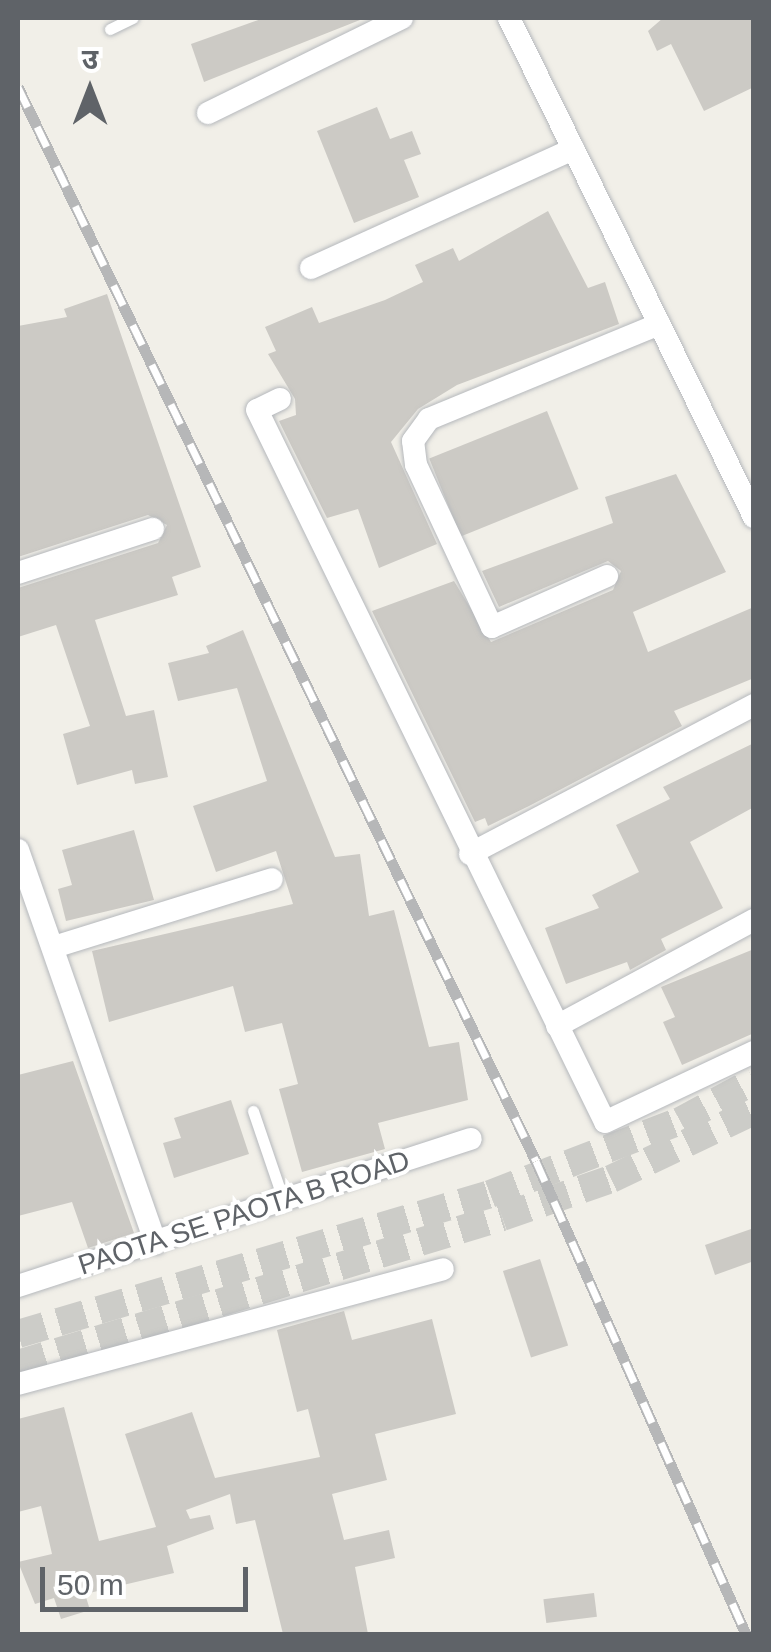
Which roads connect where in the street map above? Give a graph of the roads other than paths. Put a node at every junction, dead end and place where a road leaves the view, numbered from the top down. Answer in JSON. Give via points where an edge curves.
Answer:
{"nodes":[{"id":1,"x":133,"y":18,"type":"edge"},
{"id":2,"x":402,"y":18,"type":"edge"},
{"id":3,"x":508,"y":18,"type":"edge"},
{"id":4,"x":110,"y":28,"type":"dead end"},
{"id":5,"x":208,"y":113,"type":"dead end"},
{"id":6,"x":573,"y":149,"type":"junction"},
{"id":7,"x":311,"y":268,"type":"dead end"},
{"id":8,"x":659,"y":324,"type":"junction"},
{"id":9,"x":280,"y":399,"type":"dead end"},
{"id":10,"x":754,"y":517,"type":"edge"},
{"id":11,"x":153,"y":529,"type":"dead end"},
{"id":12,"x":18,"y":573,"type":"edge"},
{"id":13,"x":607,"y":576,"type":"dead end"},
{"id":14,"x":754,"y":705,"type":"edge"},
{"id":15,"x":18,"y":850,"type":"edge"},
{"id":16,"x":470,"y":854,"type":"junction"},
{"id":17,"x":272,"y":879,"type":"dead end"},
{"id":18,"x":754,"y":920,"type":"edge"},
{"id":19,"x":54,"y":947,"type":"junction"},
{"id":20,"x":556,"y":1026,"type":"junction"},
{"id":21,"x":754,"y":1052,"type":"edge"},
{"id":22,"x":253,"y":1111,"type":"dead end"},
{"id":23,"x":472,"y":1139,"type":"dead end"},
{"id":24,"x":283,"y":1198,"type":"junction"},
{"id":25,"x":156,"y":1242,"type":"junction"},
{"id":26,"x":443,"y":1269,"type":"dead end"},
{"id":27,"x":18,"y":1286,"type":"edge"},
{"id":28,"x":18,"y":1384,"type":"edge"}],
"edges":[{"from":1,"to":4,"type":"lane"},
{"from":2,"to":5,"type":"street"},
{"from":3,"to":6,"type":"street"},
{"from":6,"to":7,"type":"street"},
{"from":6,"to":8,"type":"street"},
{"from":8,"to":10,"type":"street"},
{"from":8,"to":13,"type":"street","via":[[429,419],[413,441],[416,466],[492,627]]},
{"from":9,"to":16,"type":"street","via":[[256,410]]},
{"from":11,"to":12,"type":"street"},
{"from":14,"to":16,"type":"street"},
{"from":15,"to":19,"type":"street"},
{"from":16,"to":20,"type":"street"},
{"from":17,"to":19,"type":"street"},
{"from":18,"to":20,"type":"street"},
{"from":19,"to":25,"type":"street"},
{"from":20,"to":21,"type":"street","via":[[605,1122]]},
{"from":22,"to":24,"type":"lane"},
{"from":23,"to":24,"type":"street","name":"PAOTA SE PAOTA B ROAD"},
{"from":24,"to":25,"type":"street","name":"PAOTA SE PAOTA B ROAD"},
{"from":25,"to":27,"type":"street","name":"PAOTA SE PAOTA B ROAD"},
{"from":26,"to":28,"type":"street"}]}
